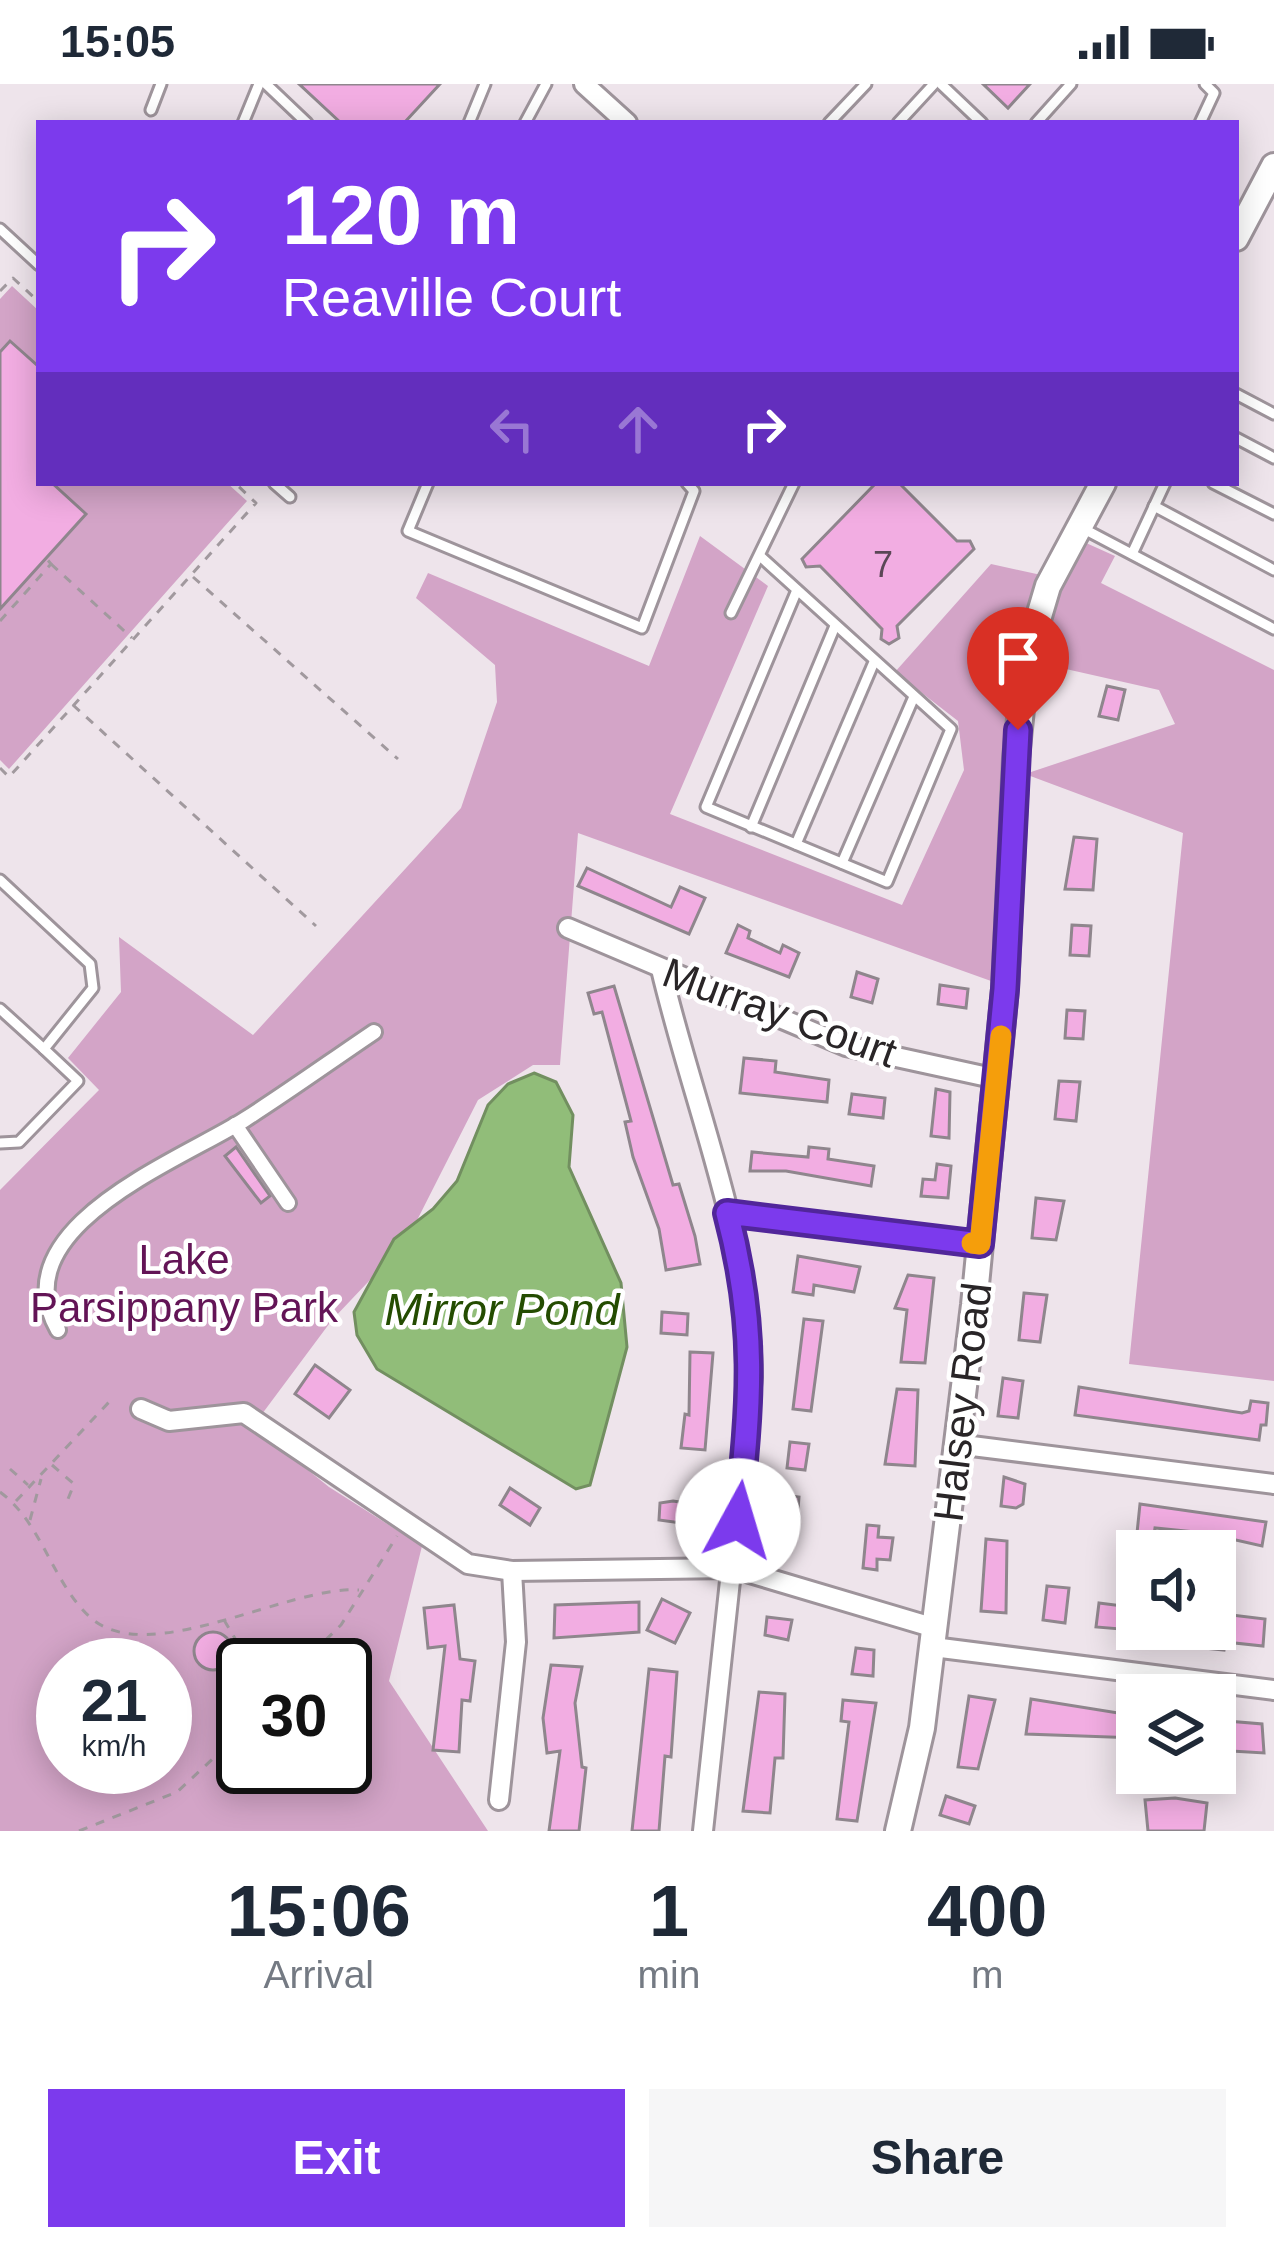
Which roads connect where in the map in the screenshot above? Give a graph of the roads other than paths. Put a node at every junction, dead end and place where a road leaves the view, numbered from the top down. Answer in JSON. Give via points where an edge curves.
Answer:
{"nodes":[{"id":1,"x":161,"y":84,"type":"edge"},
{"id":2,"x":263,"y":84,"type":"edge"},
{"id":3,"x":485,"y":84,"type":"edge"},
{"id":4,"x":546,"y":84,"type":"edge"},
{"id":5,"x":584,"y":84,"type":"edge"},
{"id":6,"x":866,"y":84,"type":"edge"},
{"id":7,"x":937,"y":84,"type":"edge"},
{"id":8,"x":1071,"y":84,"type":"edge"},
{"id":9,"x":1205,"y":84,"type":"edge"},
{"id":10,"x":151,"y":110,"type":"dead end"},
{"id":11,"x":295,"y":118,"type":"edge"},
{"id":12,"x":244,"y":120,"type":"edge"},
{"id":13,"x":470,"y":120,"type":"edge"},
{"id":14,"x":527,"y":120,"type":"edge"},
{"id":15,"x":624,"y":120,"type":"edge"},
{"id":16,"x":832,"y":120,"type":"edge"},
{"id":17,"x":901,"y":120,"type":"edge"},
{"id":18,"x":974,"y":120,"type":"edge"},
{"id":19,"x":1039,"y":120,"type":"edge"},
{"id":20,"x":1201,"y":120,"type":"edge"},
{"id":21,"x":1274,"y":166,"type":"edge"},
{"id":22,"x":0,"y":229,"type":"edge"},
{"id":23,"x":1239,"y":232,"type":"edge"},
{"id":24,"x":11,"y":240,"type":"junction"},
{"id":25,"x":0,"y":251,"type":"edge"},
{"id":26,"x":36,"y":262,"type":"edge"},
{"id":27,"x":1239,"y":396,"type":"edge"},
{"id":28,"x":1274,"y":415,"type":"edge"},
{"id":29,"x":1239,"y":440,"type":"edge"},
{"id":30,"x":1274,"y":458,"type":"edge"},
{"id":31,"x":277,"y":486,"type":"edge"},
{"id":32,"x":427,"y":486,"type":"edge"},
{"id":33,"x":690,"y":486,"type":"edge"},
{"id":34,"x":793,"y":486,"type":"edge"},
{"id":35,"x":1101,"y":486,"type":"edge"},
{"id":36,"x":1164,"y":486,"type":"edge"},
{"id":37,"x":1219,"y":486,"type":"edge"},
{"id":38,"x":290,"y":497,"type":"dead end"},
{"id":39,"x":1154,"y":506,"type":"junction"},
{"id":40,"x":1274,"y":514,"type":"edge"},
{"id":41,"x":1079,"y":526,"type":"junction"},
{"id":42,"x":1132,"y":554,"type":"junction"},
{"id":43,"x":760,"y":556,"type":"junction"},
{"id":44,"x":1274,"y":570,"type":"edge"},
{"id":45,"x":797,"y":590,"type":"junction"},
{"id":46,"x":731,"y":613,"type":"dead end"},
{"id":47,"x":835,"y":626,"type":"junction"},
{"id":48,"x":1274,"y":629,"type":"edge"},
{"id":49,"x":874,"y":662,"type":"junction"},
{"id":50,"x":913,"y":699,"type":"junction"},
{"id":51,"x":751,"y":827,"type":"junction"},
{"id":52,"x":796,"y":844,"type":"junction"},
{"id":53,"x":842,"y":863,"type":"junction"},
{"id":54,"x":0,"y":880,"type":"edge"},
{"id":55,"x":568,"y":928,"type":"dead end"},
{"id":56,"x":662,"y":969,"type":"junction"},
{"id":57,"x":0,"y":1009,"type":"edge"},
{"id":58,"x":374,"y":1032,"type":"dead end"},
{"id":59,"x":44,"y":1049,"type":"junction"},
{"id":60,"x":997,"y":1079,"type":"junction"},
{"id":61,"x":235,"y":1125,"type":"junction"},
{"id":62,"x":0,"y":1143,"type":"edge"},
{"id":63,"x":288,"y":1203,"type":"dead end"},
{"id":64,"x":727,"y":1213,"type":"junction"},
{"id":65,"x":980,"y":1244,"type":"junction"},
{"id":66,"x":58,"y":1330,"type":"dead end"},
{"id":67,"x":141,"y":1409,"type":"dead end"},
{"id":68,"x":956,"y":1444,"type":"junction"},
{"id":69,"x":1274,"y":1484,"type":"edge"},
{"id":70,"x":733,"y":1568,"type":"junction"},
{"id":71,"x":512,"y":1571,"type":"junction"},
{"id":72,"x":934,"y":1638,"type":"junction"},
{"id":73,"x":1274,"y":1690,"type":"edge"},
{"id":74,"x":499,"y":1800,"type":"dead end"},
{"id":75,"x":703,"y":1831,"type":"edge"},
{"id":76,"x":898,"y":1831,"type":"edge"}],
"edges":[{"from":1,"to":10,"type":"lane"},
{"from":2,"to":11,"type":"lane"},
{"from":2,"to":12,"type":"lane"},
{"from":3,"to":13,"type":"lane"},
{"from":4,"to":14,"type":"lane"},
{"from":5,"to":15,"type":"street"},
{"from":6,"to":16,"type":"lane"},
{"from":7,"to":17,"type":"lane"},
{"from":7,"to":18,"type":"lane"},
{"from":8,"to":19,"type":"lane"},
{"from":9,"to":20,"type":"lane","via":[[1214,93]]},
{"from":21,"to":23,"type":"street"},
{"from":22,"to":24,"type":"lane"},
{"from":24,"to":25,"type":"lane"},
{"from":24,"to":26,"type":"lane"},
{"from":27,"to":28,"type":"lane"},
{"from":29,"to":30,"type":"lane"},
{"from":31,"to":38,"type":"lane"},
{"from":32,"to":33,"type":"lane","via":[[408,531],[642,628]]},
{"from":34,"to":43,"type":"lane"},
{"from":35,"to":41,"type":"street","name":"Halsey Road"},
{"from":36,"to":39,"type":"lane"},
{"from":37,"to":40,"type":"lane"},
{"from":39,"to":42,"type":"lane"},
{"from":39,"to":44,"type":"lane"},
{"from":41,"to":42,"type":"lane"},
{"from":41,"to":60,"type":"street","name":"Halsey Road","via":[[1048,586],[1026,660]]},
{"from":42,"to":48,"type":"lane"},
{"from":43,"to":45,"type":"lane"},
{"from":43,"to":46,"type":"lane"},
{"from":45,"to":47,"type":"lane"},
{"from":45,"to":51,"type":"lane","via":[[706,808]]},
{"from":47,"to":49,"type":"lane"},
{"from":47,"to":51,"type":"lane"},
{"from":49,"to":50,"type":"lane"},
{"from":49,"to":52,"type":"lane"},
{"from":50,"to":53,"type":"lane"},
{"from":50,"to":53,"type":"lane","via":[[951,729],[887,882]]},
{"from":51,"to":52,"type":"lane"},
{"from":52,"to":53,"type":"lane"},
{"from":54,"to":59,"type":"lane","via":[[90,964],[93,988]]},
{"from":55,"to":56,"type":"street","name":"Murray Court"},
{"from":56,"to":60,"type":"street","name":"Murray Court","via":[[846,1046]]},
{"from":56,"to":64,"type":"street"},
{"from":57,"to":59,"type":"lane"},
{"from":58,"to":61,"type":"street"},
{"from":59,"to":62,"type":"lane","via":[[77,1081],[19,1142]]},
{"from":60,"to":65,"type":"street","name":"Halsey Road"},
{"from":61,"to":63,"type":"street"},
{"from":61,"to":66,"type":"street","via":[[117,1190],[73,1236],[44,1282]]},
{"from":64,"to":65,"type":"street"},
{"from":64,"to":70,"type":"street","via":[[744,1276],[752,1378]]},
{"from":65,"to":68,"type":"street","name":"Halsey Road"},
{"from":67,"to":71,"type":"street","via":[[169,1420],[244,1413],[475,1566]]},
{"from":68,"to":69,"type":"street"},
{"from":68,"to":72,"type":"street","name":"Halsey Road"},
{"from":70,"to":71,"type":"street"},
{"from":70,"to":72,"type":"street"},
{"from":70,"to":75,"type":"street"},
{"from":71,"to":74,"type":"street","via":[[516,1642]]},
{"from":72,"to":73,"type":"street"},
{"from":72,"to":76,"type":"street","name":"Halsey Road"}]}
